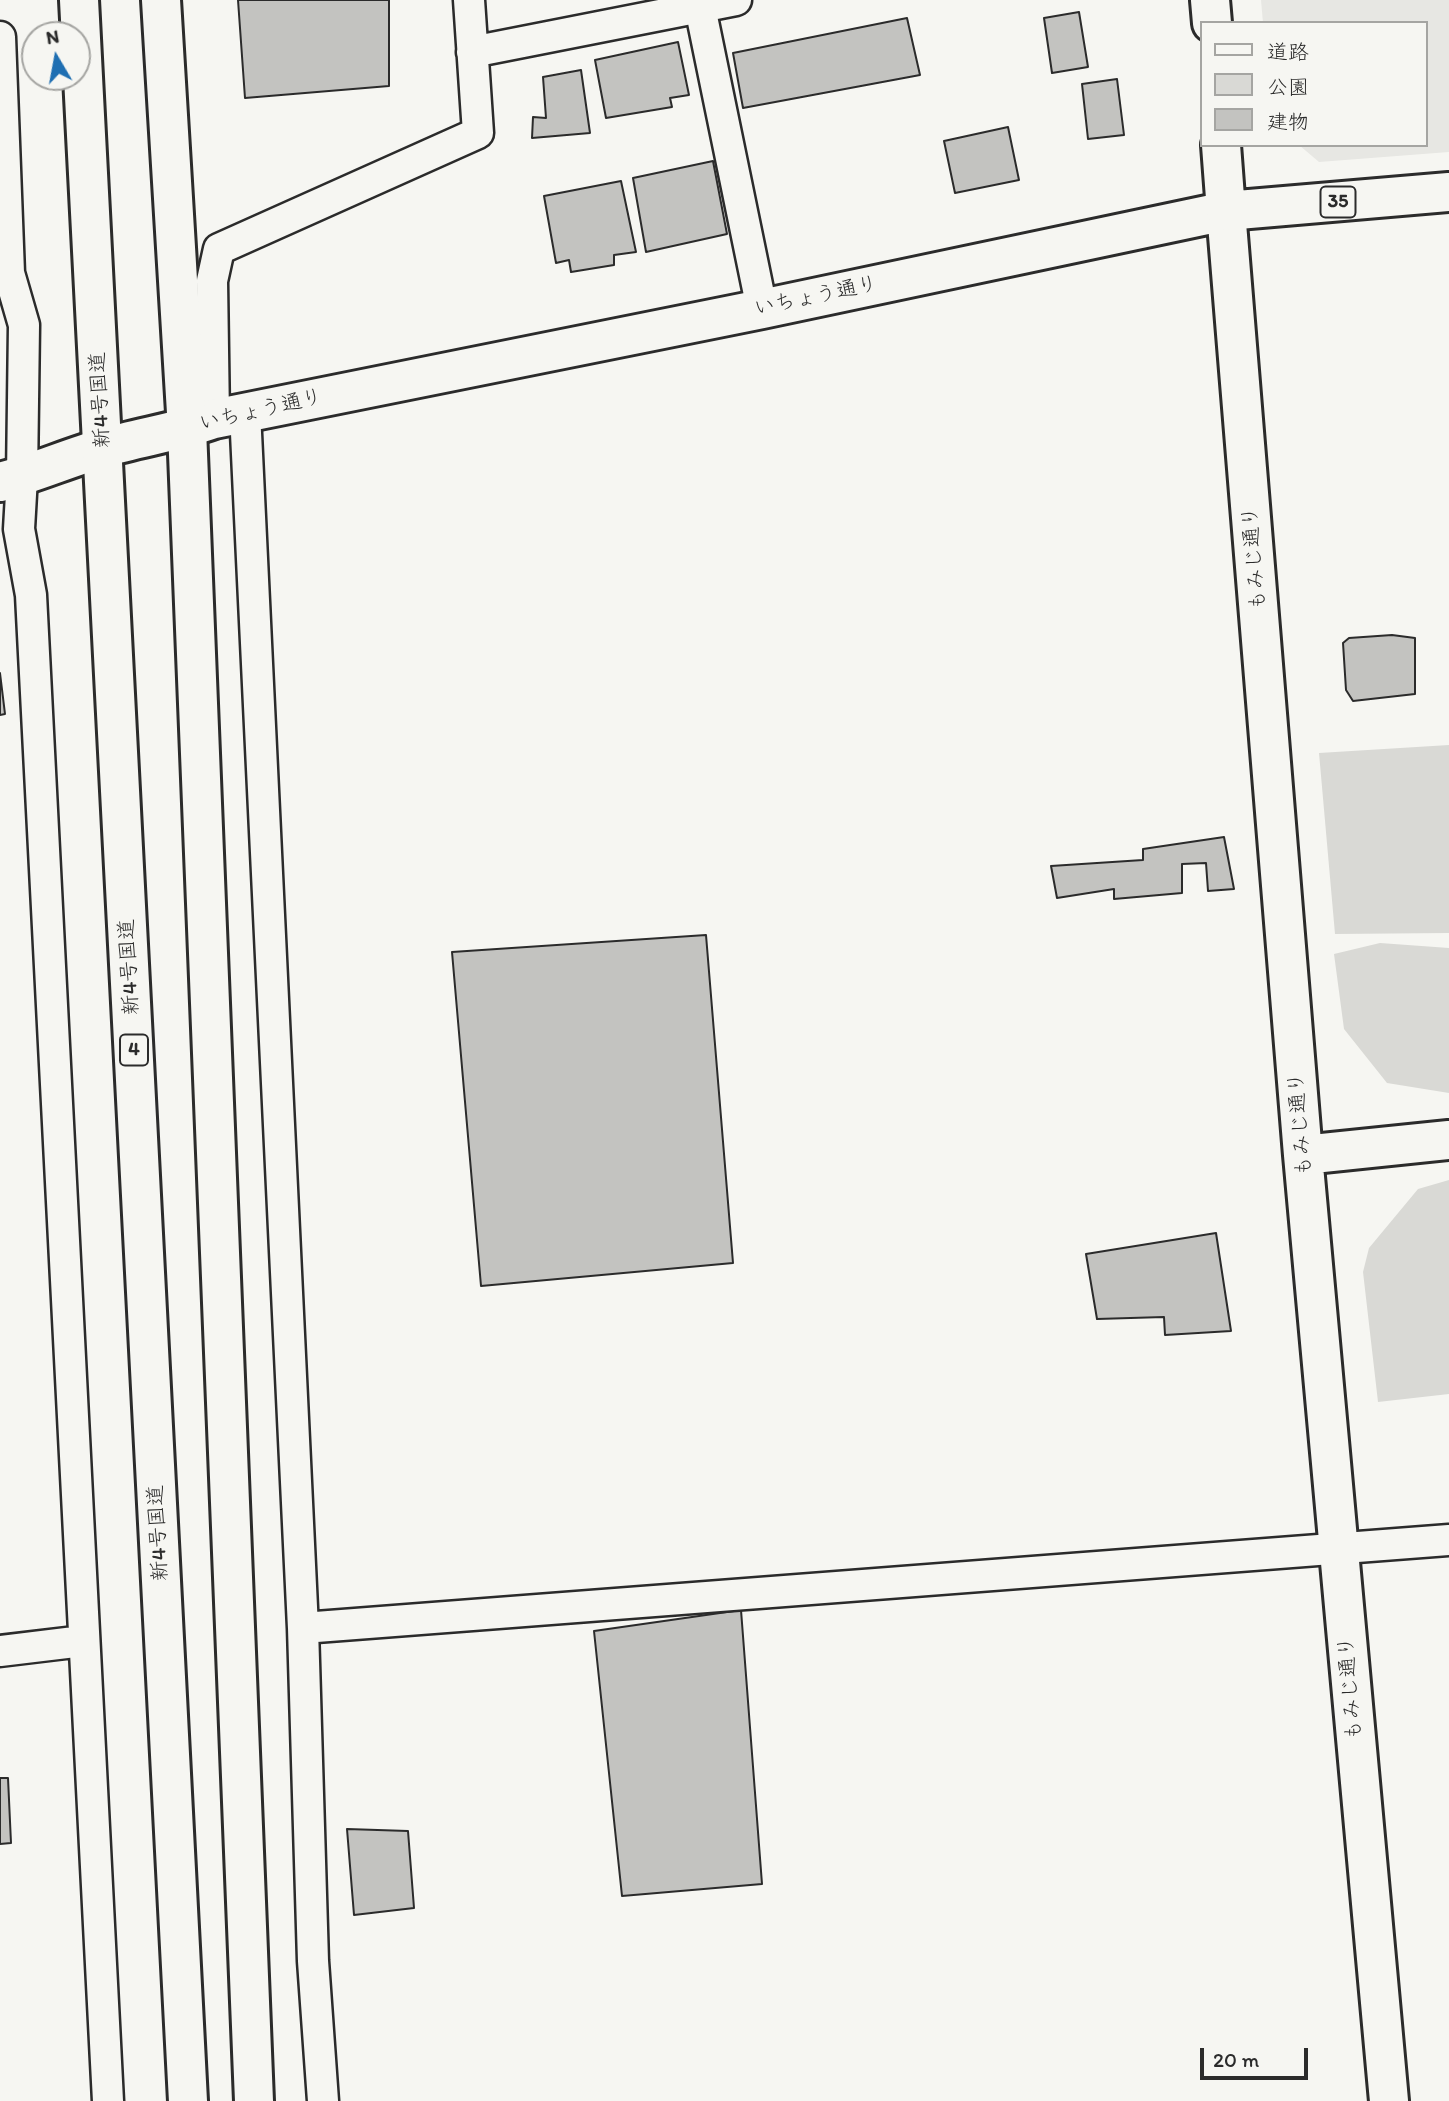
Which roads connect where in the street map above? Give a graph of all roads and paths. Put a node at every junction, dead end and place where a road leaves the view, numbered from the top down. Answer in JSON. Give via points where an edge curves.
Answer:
{"nodes":[{"id":1,"x":79,"y":0,"type":"edge"},
{"id":2,"x":161,"y":0,"type":"edge"},
{"id":3,"x":469,"y":0,"type":"edge"},
{"id":4,"x":736,"y":0,"type":"edge"},
{"id":5,"x":1210,"y":0,"type":"edge"},
{"id":6,"x":700,"y":8,"type":"junction"},
{"id":7,"x":1212,"y":21,"type":"edge"},
{"id":8,"x":0,"y":37,"type":"edge"},
{"id":9,"x":472,"y":52,"type":"junction"},
{"id":10,"x":1221,"y":147,"type":"edge"},
{"id":11,"x":1449,"y":192,"type":"edge"},
{"id":12,"x":1226,"y":211,"type":"junction"},
{"id":13,"x":762,"y":309,"type":"junction"},
{"id":14,"x":215,"y":420,"type":"junction"},
{"id":15,"x":103,"y":448,"type":"junction"},
{"id":16,"x":11,"y":480,"type":"edge"},
{"id":17,"x":1449,"y":1140,"type":"edge"},
{"id":18,"x":1303,"y":1155,"type":"junction"},
{"id":19,"x":1449,"y":1540,"type":"edge"},
{"id":20,"x":1338,"y":1548,"type":"junction"},
{"id":21,"x":303,"y":1628,"type":"junction"},
{"id":22,"x":83,"y":1642,"type":"junction"},
{"id":23,"x":0,"y":1651,"type":"edge"},
{"id":24,"x":108,"y":2101,"type":"edge"},
{"id":25,"x":188,"y":2101,"type":"edge"},
{"id":26,"x":254,"y":2101,"type":"edge"},
{"id":27,"x":323,"y":2101,"type":"edge"},
{"id":28,"x":1390,"y":2101,"type":"edge"}],
"edges":[{"from":1,"to":15,"type":"main road","name":"新4号国道","number":"4"},
{"from":2,"to":14,"type":"main road"},
{"from":3,"to":9,"type":"street"},
{"from":4,"to":6,"type":"street"},
{"from":5,"to":7,"type":"main road"},
{"from":6,"to":9,"type":"street"},
{"from":6,"to":13,"type":"street"},
{"from":8,"to":16,"type":"street","via":[[9,273],[24,325]]},
{"from":9,"to":14,"type":"street","via":[[478,133],[219,249],[212,281]]},
{"from":10,"to":12,"type":"main road","name":"もみじ通り"},
{"from":11,"to":12,"type":"main road","name":"いちょう通り","number":"35"},
{"from":12,"to":13,"type":"main road","name":"いちょう通り"},
{"from":12,"to":18,"type":"main road","name":"もみじ通り"},
{"from":13,"to":14,"type":"main road","name":"いちょう通り"},
{"from":14,"to":15,"type":"main road","name":"いちょう通り"},
{"from":14,"to":21,"type":"street"},
{"from":14,"to":26,"type":"main road"},
{"from":15,"to":16,"type":"main road","name":"いちょう通り"},
{"from":15,"to":25,"type":"main road","name":"新4号国道","number":"4"},
{"from":16,"to":22,"type":"street","via":[[31,595]]},
{"from":17,"to":18,"type":"main road"},
{"from":18,"to":20,"type":"main road","name":"もみじ通り"},
{"from":19,"to":20,"type":"street"},
{"from":20,"to":21,"type":"street"},
{"from":20,"to":28,"type":"main road","name":"もみじ通り"},
{"from":21,"to":27,"type":"street","via":[[313,1961]]},
{"from":22,"to":23,"type":"street"},
{"from":22,"to":24,"type":"street"}]}
